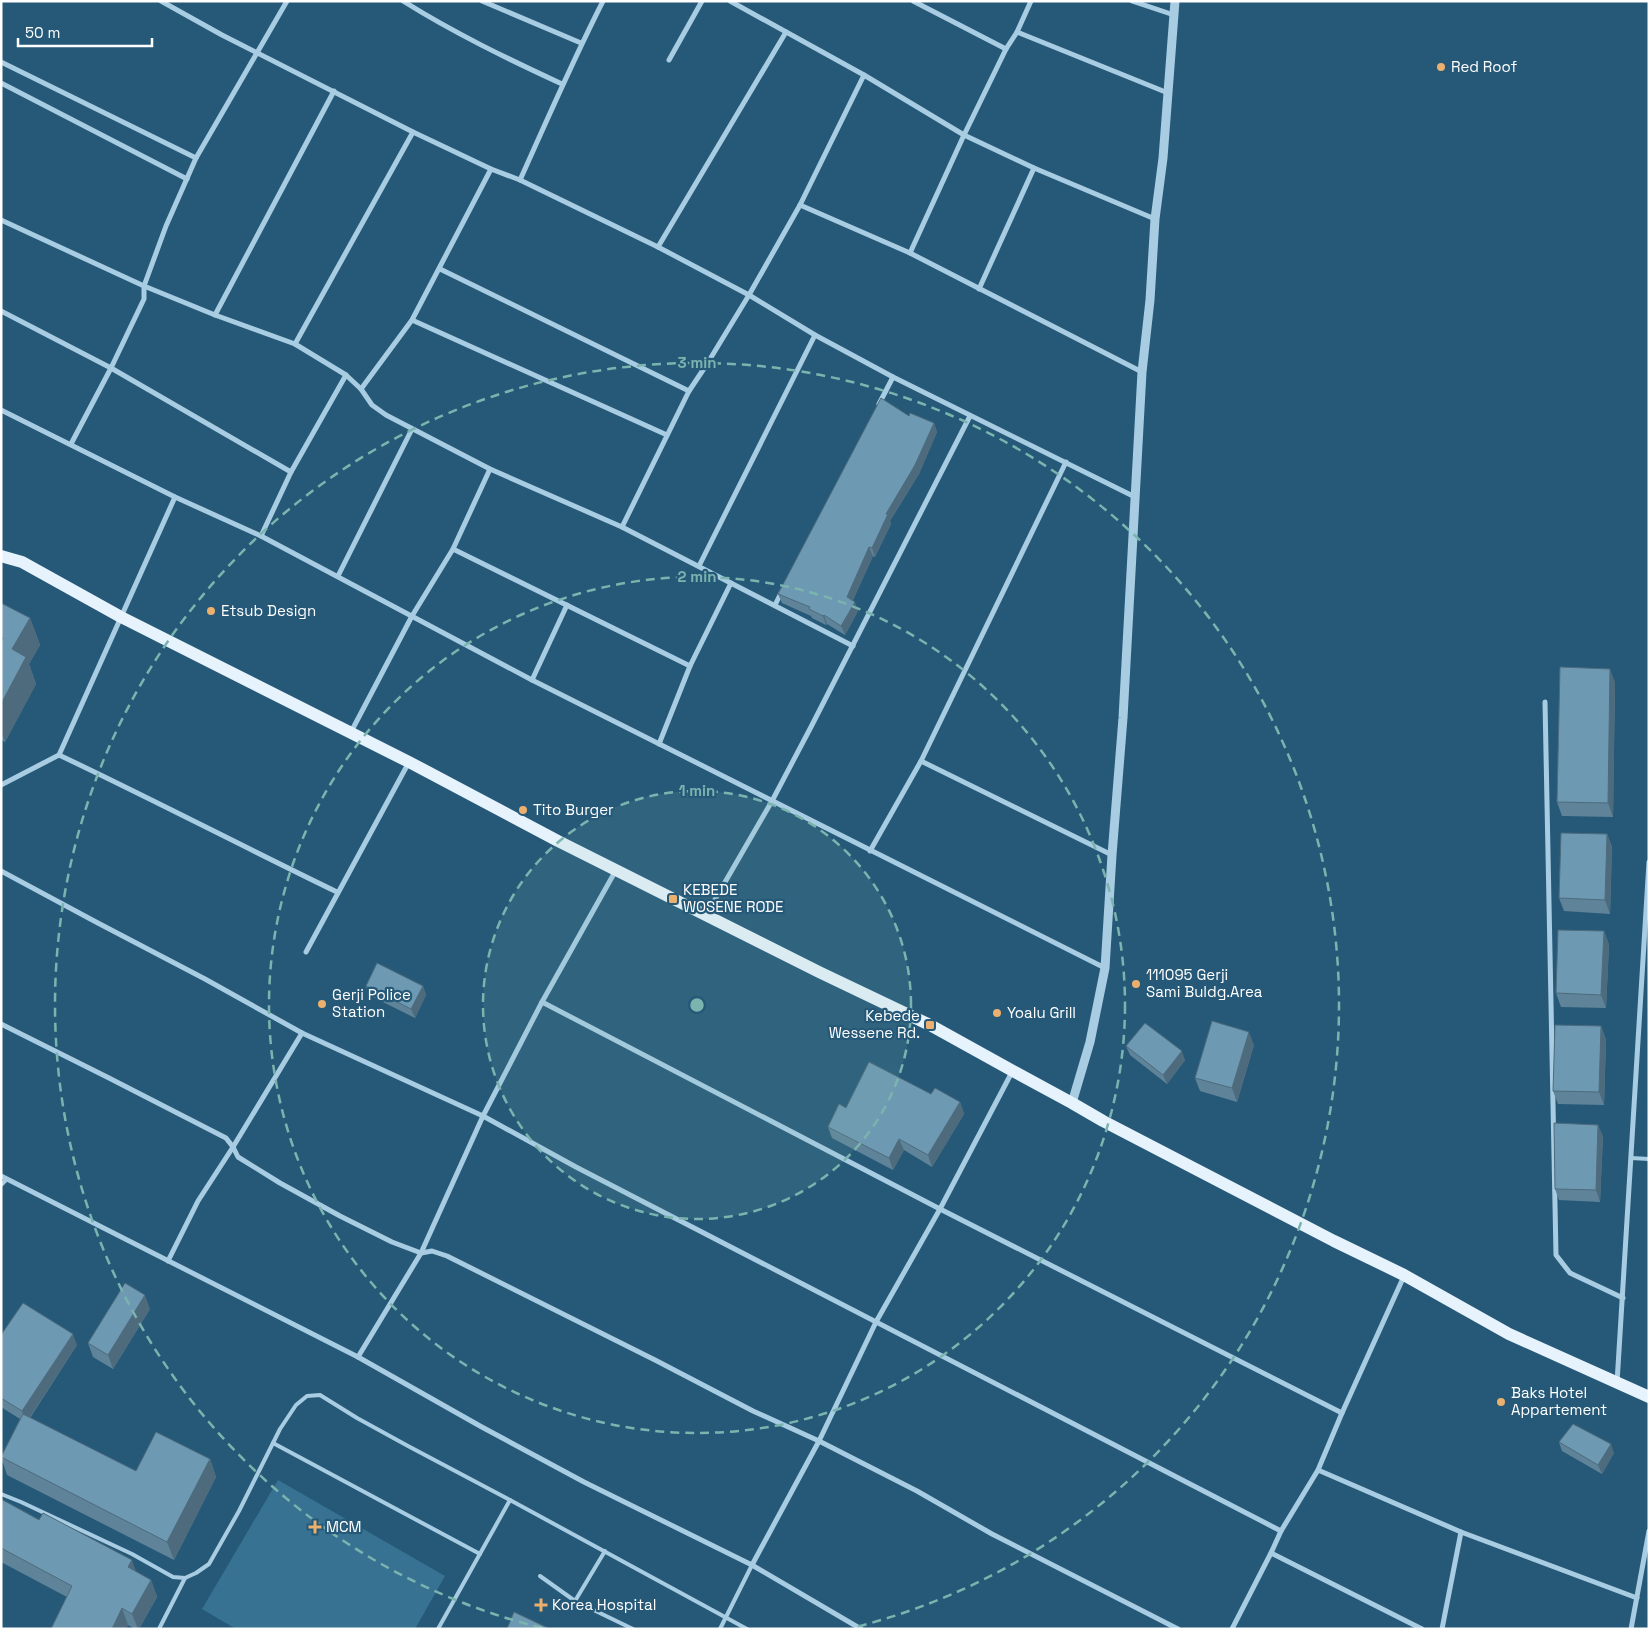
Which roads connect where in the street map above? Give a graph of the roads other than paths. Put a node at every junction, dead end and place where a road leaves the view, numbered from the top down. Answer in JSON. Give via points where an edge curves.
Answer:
{"nodes":[{"id":1,"x":161,"y":1,"type":"edge"},
{"id":2,"x":288,"y":1,"type":"edge"},
{"id":3,"x":403,"y":1,"type":"edge"},
{"id":4,"x":482,"y":1,"type":"edge"},
{"id":5,"x":604,"y":1,"type":"edge"},
{"id":6,"x":702,"y":1,"type":"edge"},
{"id":7,"x":731,"y":1,"type":"edge"},
{"id":8,"x":913,"y":1,"type":"edge"},
{"id":9,"x":1031,"y":1,"type":"edge"},
{"id":10,"x":1132,"y":1,"type":"edge"},
{"id":11,"x":1175,"y":1,"type":"edge"},
{"id":12,"x":1174,"y":15,"type":"junction"},
{"id":13,"x":786,"y":32,"type":"junction"},
{"id":14,"x":1017,"y":32,"type":"junction"},
{"id":15,"x":581,"y":43,"type":"junction"},
{"id":16,"x":1006,"y":48,"type":"junction"},
{"id":17,"x":259,"y":52,"type":"junction"},
{"id":18,"x":669,"y":60,"type":"dead end"},
{"id":19,"x":1,"y":62,"type":"edge"},
{"id":20,"x":864,"y":76,"type":"junction"},
{"id":21,"x":1,"y":83,"type":"edge"},
{"id":22,"x":562,"y":84,"type":"junction"},
{"id":23,"x":334,"y":90,"type":"junction"},
{"id":24,"x":1168,"y":93,"type":"junction"},
{"id":25,"x":413,"y":132,"type":"junction"},
{"id":26,"x":964,"y":135,"type":"junction"},
{"id":27,"x":196,"y":158,"type":"junction"},
{"id":28,"x":1034,"y":168,"type":"junction"},
{"id":29,"x":491,"y":169,"type":"junction"},
{"id":30,"x":187,"y":179,"type":"junction"},
{"id":31,"x":520,"y":180,"type":"junction"},
{"id":32,"x":800,"y":205,"type":"junction"},
{"id":33,"x":1,"y":220,"type":"edge"},
{"id":34,"x":1156,"y":220,"type":"junction"},
{"id":35,"x":658,"y":246,"type":"junction"},
{"id":36,"x":910,"y":253,"type":"junction"},
{"id":37,"x":440,"y":268,"type":"junction"},
{"id":38,"x":144,"y":286,"type":"junction"},
{"id":39,"x":979,"y":289,"type":"junction"},
{"id":40,"x":748,"y":296,"type":"junction"},
{"id":41,"x":1,"y":312,"type":"edge"},
{"id":42,"x":215,"y":315,"type":"junction"},
{"id":43,"x":412,"y":320,"type":"junction"},
{"id":44,"x":815,"y":335,"type":"junction"},
{"id":45,"x":295,"y":344,"type":"junction"},
{"id":46,"x":111,"y":368,"type":"junction"},
{"id":47,"x":1142,"y":372,"type":"junction"},
{"id":48,"x":346,"y":375,"type":"junction"},
{"id":49,"x":893,"y":377,"type":"junction"},
{"id":50,"x":360,"y":389,"type":"junction"},
{"id":51,"x":690,"y":390,"type":"junction"},
{"id":52,"x":1,"y":410,"type":"edge"},
{"id":53,"x":875,"y":412,"type":"edge"},
{"id":54,"x":970,"y":416,"type":"junction"},
{"id":55,"x":412,"y":429,"type":"junction"},
{"id":56,"x":667,"y":435,"type":"junction"},
{"id":57,"x":70,"y":444,"type":"junction"},
{"id":58,"x":1066,"y":462,"type":"junction"},
{"id":59,"x":490,"y":469,"type":"junction"},
{"id":60,"x":291,"y":472,"type":"junction"},
{"id":61,"x":175,"y":497,"type":"junction"},
{"id":62,"x":1136,"y":497,"type":"junction"},
{"id":63,"x":622,"y":526,"type":"junction"},
{"id":64,"x":261,"y":536,"type":"junction"},
{"id":65,"x":453,"y":549,"type":"junction"},
{"id":66,"x":1,"y":556,"type":"edge"},
{"id":67,"x":699,"y":566,"type":"junction"},
{"id":68,"x":338,"y":576,"type":"junction"},
{"id":69,"x":731,"y":583,"type":"junction"},
{"id":70,"x":784,"y":587,"type":"edge"},
{"id":71,"x":567,"y":605,"type":"junction"},
{"id":72,"x":775,"y":605,"type":"junction"},
{"id":73,"x":412,"y":616,"type":"junction"},
{"id":74,"x":121,"y":617,"type":"junction"},
{"id":75,"x":853,"y":646,"type":"junction"},
{"id":76,"x":690,"y":666,"type":"junction"},
{"id":77,"x":532,"y":680,"type":"junction"},
{"id":78,"x":1545,"y":702,"type":"dead end"},
{"id":79,"x":350,"y":733,"type":"junction"},
{"id":80,"x":659,"y":744,"type":"junction"},
{"id":81,"x":59,"y":755,"type":"junction"},
{"id":82,"x":921,"y":760,"type":"junction"},
{"id":83,"x":409,"y":762,"type":"junction"},
{"id":84,"x":1,"y":785,"type":"edge"},
{"id":85,"x":772,"y":801,"type":"junction"},
{"id":86,"x":870,"y":850,"type":"junction"},
{"id":87,"x":1112,"y":855,"type":"junction"},
{"id":88,"x":1649,"y":862,"type":"edge"},
{"id":89,"x":616,"y":869,"type":"junction"},
{"id":90,"x":1,"y":871,"type":"edge"},
{"id":91,"x":337,"y":892,"type":"junction"},
{"id":92,"x":706,"y":915,"type":"junction"},
{"id":93,"x":306,"y":952,"type":"dead end"},
{"id":94,"x":1105,"y":968,"type":"junction"},
{"id":95,"x":542,"y":1002,"type":"junction"},
{"id":96,"x":1,"y":1024,"type":"edge"},
{"id":97,"x":302,"y":1033,"type":"junction"},
{"id":98,"x":1012,"y":1072,"type":"junction"},
{"id":99,"x":1072,"y":1102,"type":"junction"},
{"id":100,"x":483,"y":1116,"type":"junction"},
{"id":101,"x":233,"y":1148,"type":"junction"},
{"id":102,"x":1631,"y":1158,"type":"junction"},
{"id":103,"x":1649,"y":1159,"type":"edge"},
{"id":104,"x":1,"y":1176,"type":"edge"},
{"id":105,"x":7,"y":1179,"type":"junction"},
{"id":106,"x":1,"y":1185,"type":"edge"},
{"id":107,"x":940,"y":1208,"type":"junction"},
{"id":108,"x":421,"y":1253,"type":"junction"},
{"id":109,"x":168,"y":1261,"type":"junction"},
{"id":110,"x":1404,"y":1275,"type":"junction"},
{"id":111,"x":1623,"y":1298,"type":"junction"},
{"id":112,"x":876,"y":1322,"type":"junction"},
{"id":113,"x":358,"y":1357,"type":"junction"},
{"id":114,"x":1617,"y":1383,"type":"junction"},
{"id":115,"x":1649,"y":1397,"type":"edge"},
{"id":116,"x":1342,"y":1413,"type":"junction"},
{"id":117,"x":819,"y":1441,"type":"junction"},
{"id":118,"x":273,"y":1443,"type":"junction"},
{"id":119,"x":1318,"y":1470,"type":"junction"},
{"id":120,"x":1,"y":1494,"type":"edge"},
{"id":121,"x":510,"y":1500,"type":"junction"},
{"id":122,"x":1280,"y":1531,"type":"junction"},
{"id":123,"x":1649,"y":1531,"type":"edge"},
{"id":124,"x":1461,"y":1532,"type":"junction"},
{"id":125,"x":605,"y":1551,"type":"junction"},
{"id":126,"x":1272,"y":1553,"type":"junction"},
{"id":127,"x":480,"y":1554,"type":"junction"},
{"id":128,"x":752,"y":1565,"type":"junction"},
{"id":129,"x":540,"y":1576,"type":"dead end"},
{"id":130,"x":185,"y":1578,"type":"junction"},
{"id":131,"x":1637,"y":1598,"type":"junction"},
{"id":132,"x":575,"y":1601,"type":"junction"},
{"id":133,"x":726,"y":1617,"type":"junction"},
{"id":134,"x":159,"y":1629,"type":"edge"},
{"id":135,"x":438,"y":1629,"type":"edge"},
{"id":136,"x":633,"y":1629,"type":"edge"},
{"id":137,"x":720,"y":1629,"type":"edge"},
{"id":138,"x":747,"y":1629,"type":"edge"},
{"id":139,"x":861,"y":1629,"type":"edge"},
{"id":140,"x":1178,"y":1629,"type":"edge"},
{"id":141,"x":1232,"y":1629,"type":"edge"},
{"id":142,"x":1422,"y":1629,"type":"edge"},
{"id":143,"x":1442,"y":1629,"type":"edge"},
{"id":144,"x":1631,"y":1629,"type":"edge"}],
"edges":[{"from":1,"to":17,"type":"street"},
{"from":2,"to":17,"type":"street"},
{"from":3,"to":22,"type":"street","via":[[433,20]]},
{"from":4,"to":15,"type":"street"},
{"from":5,"to":15,"type":"street"},
{"from":6,"to":18,"type":"street"},
{"from":7,"to":13,"type":"street"},
{"from":8,"to":16,"type":"street"},
{"from":9,"to":14,"type":"street"},
{"from":10,"to":12,"type":"street"},
{"from":11,"to":12,"type":"street"},
{"from":12,"to":24,"type":"street"},
{"from":13,"to":20,"type":"street"},
{"from":13,"to":35,"type":"street"},
{"from":14,"to":16,"type":"street"},
{"from":14,"to":24,"type":"street"},
{"from":15,"to":22,"type":"street"},
{"from":16,"to":26,"type":"street"},
{"from":17,"to":23,"type":"street"},
{"from":17,"to":27,"type":"street"},
{"from":19,"to":27,"type":"street"},
{"from":20,"to":26,"type":"street"},
{"from":20,"to":32,"type":"street"},
{"from":21,"to":30,"type":"street"},
{"from":22,"to":31,"type":"street"},
{"from":23,"to":25,"type":"street"},
{"from":23,"to":42,"type":"street"},
{"from":24,"to":34,"type":"street"},
{"from":25,"to":29,"type":"street"},
{"from":25,"to":45,"type":"street"},
{"from":26,"to":28,"type":"street"},
{"from":26,"to":36,"type":"street"},
{"from":27,"to":30,"type":"street"},
{"from":28,"to":34,"type":"street"},
{"from":28,"to":39,"type":"street"},
{"from":29,"to":31,"type":"street"},
{"from":29,"to":37,"type":"street"},
{"from":30,"to":38,"type":"street"},
{"from":31,"to":35,"type":"street"},
{"from":32,"to":36,"type":"street"},
{"from":32,"to":40,"type":"street"},
{"from":33,"to":38,"type":"street"},
{"from":34,"to":47,"type":"street"},
{"from":35,"to":40,"type":"street"},
{"from":36,"to":39,"type":"street"},
{"from":37,"to":43,"type":"street"},
{"from":37,"to":51,"type":"street"},
{"from":38,"to":42,"type":"street"},
{"from":38,"to":46,"type":"street","via":[[144,300]]},
{"from":39,"to":47,"type":"street"},
{"from":40,"to":44,"type":"street"},
{"from":40,"to":51,"type":"street"},
{"from":41,"to":46,"type":"street"},
{"from":42,"to":45,"type":"street"},
{"from":43,"to":50,"type":"street"},
{"from":43,"to":56,"type":"street"},
{"from":44,"to":49,"type":"street"},
{"from":44,"to":67,"type":"street"},
{"from":45,"to":48,"type":"street"},
{"from":46,"to":57,"type":"street"},
{"from":46,"to":60,"type":"street"},
{"from":47,"to":62,"type":"street"},
{"from":48,"to":50,"type":"street"},
{"from":48,"to":60,"type":"street"},
{"from":49,"to":53,"type":"street"},
{"from":49,"to":54,"type":"street"},
{"from":50,"to":55,"type":"street","via":[[372,405]]},
{"from":51,"to":56,"type":"street"},
{"from":52,"to":57,"type":"street"},
{"from":54,"to":58,"type":"street"},
{"from":54,"to":75,"type":"street"},
{"from":55,"to":59,"type":"street"},
{"from":55,"to":68,"type":"street"},
{"from":56,"to":63,"type":"street"},
{"from":57,"to":61,"type":"street"},
{"from":58,"to":62,"type":"street"},
{"from":58,"to":82,"type":"street"},
{"from":59,"to":63,"type":"street"},
{"from":59,"to":65,"type":"street"},
{"from":60,"to":64,"type":"street"},
{"from":61,"to":64,"type":"street"},
{"from":61,"to":74,"type":"street"},
{"from":62,"to":87,"type":"street"},
{"from":63,"to":67,"type":"street"},
{"from":64,"to":68,"type":"street"},
{"from":65,"to":71,"type":"street"},
{"from":65,"to":73,"type":"street"},
{"from":66,"to":74,"type":"main road","via":[[22,562]]},
{"from":67,"to":69,"type":"street"},
{"from":68,"to":73,"type":"street"},
{"from":69,"to":72,"type":"street"},
{"from":69,"to":76,"type":"street"},
{"from":70,"to":72,"type":"street"},
{"from":71,"to":76,"type":"street"},
{"from":71,"to":77,"type":"street"},
{"from":72,"to":75,"type":"street"},
{"from":73,"to":77,"type":"street"},
{"from":73,"to":79,"type":"street"},
{"from":74,"to":79,"type":"main road"},
{"from":74,"to":81,"type":"street"},
{"from":75,"to":85,"type":"street"},
{"from":76,"to":80,"type":"street"},
{"from":77,"to":80,"type":"street"},
{"from":78,"to":111,"type":"street","via":[[1556,1255],[1570,1273]]},
{"from":79,"to":83,"type":"main road"},
{"from":80,"to":85,"type":"street"},
{"from":81,"to":84,"type":"street"},
{"from":81,"to":91,"type":"street"},
{"from":82,"to":86,"type":"street"},
{"from":82,"to":87,"type":"street"},
{"from":83,"to":89,"type":"main road"},
{"from":83,"to":91,"type":"street"},
{"from":85,"to":86,"type":"street"},
{"from":85,"to":92,"type":"street"},
{"from":86,"to":94,"type":"street"},
{"from":87,"to":94,"type":"street"},
{"from":88,"to":102,"type":"street"},
{"from":89,"to":92,"type":"main road"},
{"from":89,"to":95,"type":"street"},
{"from":90,"to":97,"type":"street"},
{"from":91,"to":93,"type":"street"},
{"from":92,"to":98,"type":"main road","via":[[930,1025]]},
{"from":94,"to":99,"type":"street","via":[[1090,1042]]},
{"from":95,"to":100,"type":"street"},
{"from":95,"to":107,"type":"street"},
{"from":96,"to":101,"type":"street","via":[[226,1138]]},
{"from":97,"to":100,"type":"street"},
{"from":97,"to":101,"type":"street"},
{"from":98,"to":99,"type":"main road"},
{"from":98,"to":107,"type":"street"},
{"from":99,"to":110,"type":"main road","via":[[1103,1122],[1214,1180]]},
{"from":100,"to":108,"type":"street"},
{"from":100,"to":112,"type":"street"},
{"from":101,"to":108,"type":"street","via":[[238,1157],[280,1183],[392,1242]]},
{"from":101,"to":109,"type":"street","via":[[198,1201]]},
{"from":102,"to":103,"type":"lane"},
{"from":102,"to":111,"type":"street"},
{"from":104,"to":105,"type":"street"},
{"from":105,"to":106,"type":"lane"},
{"from":105,"to":109,"type":"street"},
{"from":107,"to":112,"type":"street"},
{"from":107,"to":116,"type":"street"},
{"from":108,"to":113,"type":"street"},
{"from":108,"to":117,"type":"street","via":[[432,1251],[447,1256],[753,1411]]},
{"from":109,"to":113,"type":"street"},
{"from":110,"to":114,"type":"main road","via":[[1509,1334]]},
{"from":110,"to":116,"type":"street"},
{"from":111,"to":114,"type":"street"},
{"from":112,"to":117,"type":"street"},
{"from":112,"to":122,"type":"street"},
{"from":113,"to":128,"type":"street","via":[[584,1482]]},
{"from":114,"to":115,"type":"main road"},
{"from":116,"to":119,"type":"street"},
{"from":117,"to":128,"type":"street"},
{"from":117,"to":140,"type":"street"},
{"from":118,"to":121,"type":"lane","via":[[296,1405],[307,1396],[320,1395]]},
{"from":118,"to":127,"type":"lane"},
{"from":118,"to":130,"type":"lane","via":[[209,1564]]},
{"from":119,"to":122,"type":"street"},
{"from":119,"to":124,"type":"street"},
{"from":120,"to":130,"type":"lane","via":[[123,1550],[173,1577]]},
{"from":121,"to":125,"type":"lane"},
{"from":121,"to":127,"type":"lane"},
{"from":122,"to":126,"type":"street"},
{"from":123,"to":131,"type":"street"},
{"from":124,"to":131,"type":"street"},
{"from":124,"to":143,"type":"street"},
{"from":125,"to":132,"type":"lane"},
{"from":125,"to":133,"type":"lane"},
{"from":126,"to":141,"type":"street"},
{"from":126,"to":142,"type":"street"},
{"from":127,"to":135,"type":"lane"},
{"from":128,"to":133,"type":"lane"},
{"from":128,"to":139,"type":"street"},
{"from":129,"to":132,"type":"lane"},
{"from":130,"to":134,"type":"lane"},
{"from":131,"to":144,"type":"street"},
{"from":132,"to":136,"type":"lane"},
{"from":133,"to":137,"type":"lane"},
{"from":133,"to":138,"type":"lane"}]}
